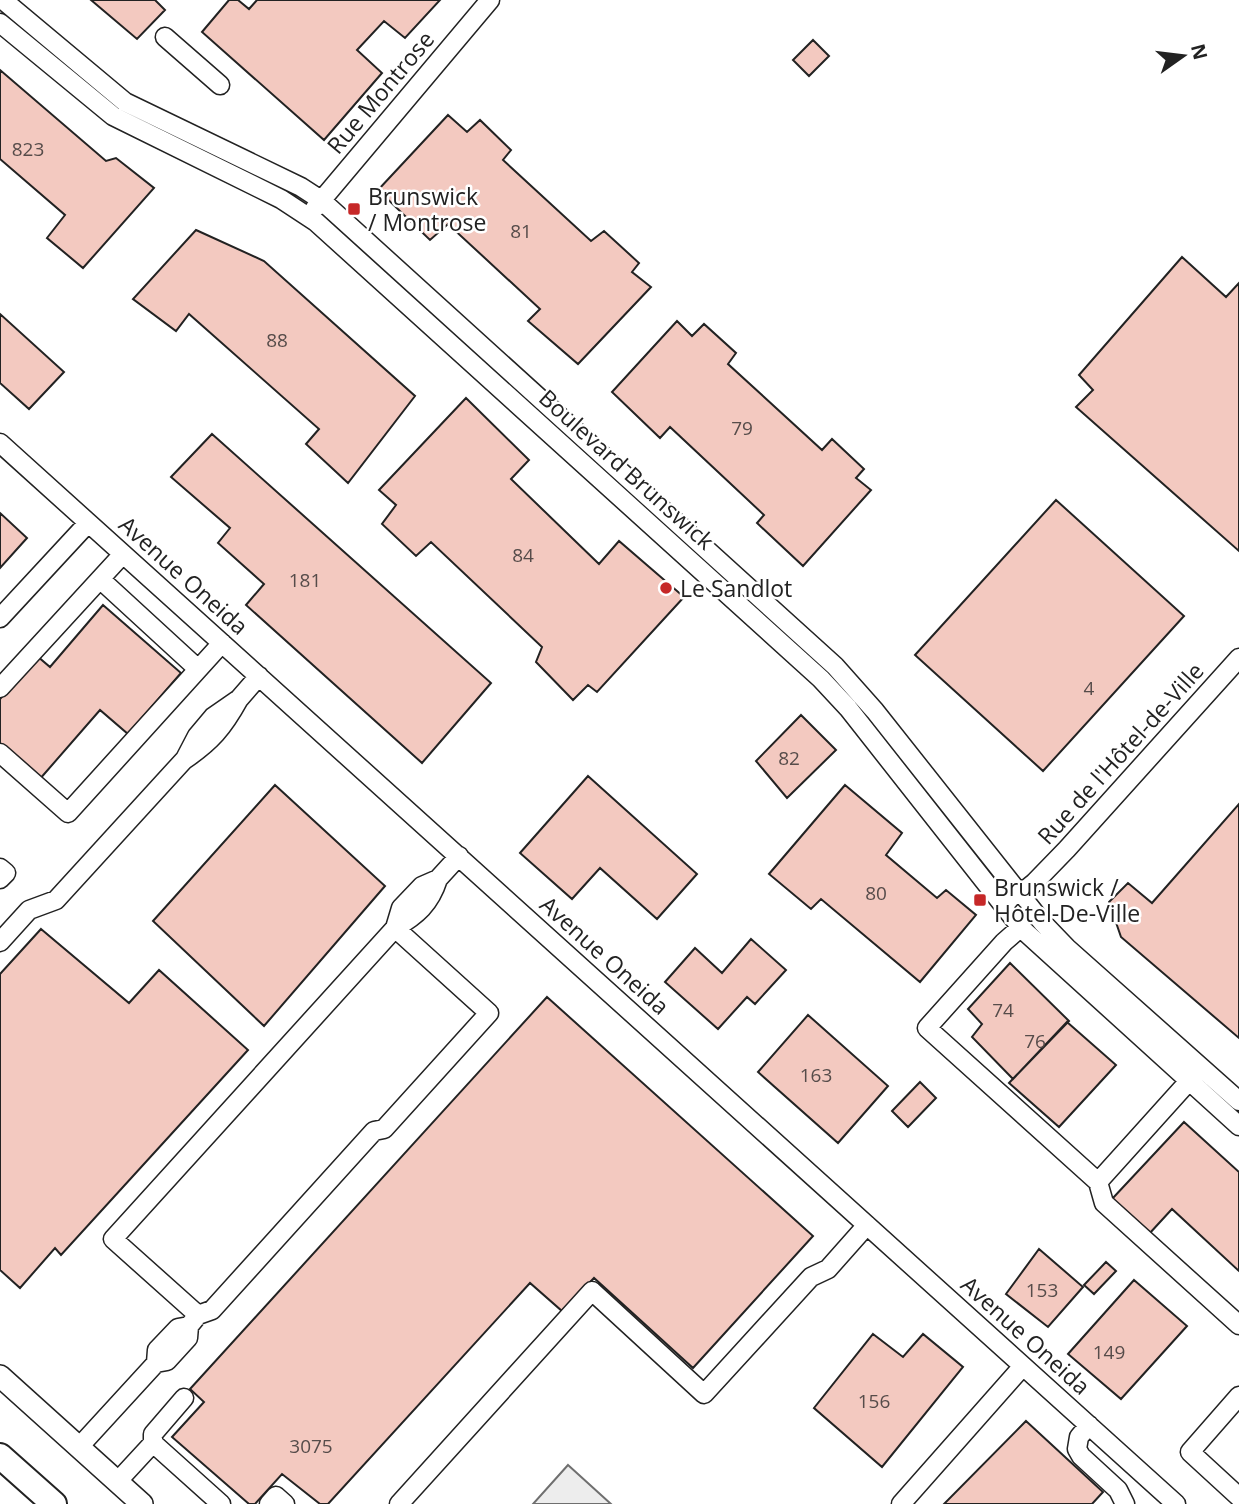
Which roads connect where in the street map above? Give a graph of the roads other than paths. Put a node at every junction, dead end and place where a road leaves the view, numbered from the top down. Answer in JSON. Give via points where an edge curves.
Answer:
{"nodes":[{"id":1,"x":3,"y":0,"type":"edge"},
{"id":2,"x":490,"y":0,"type":"edge"},
{"id":3,"x":0,"y":23,"type":"edge"},
{"id":4,"x":165,"y":37,"type":"dead end"},
{"id":5,"x":220,"y":85,"type":"dead end"},
{"id":6,"x":321,"y":201,"type":"junction"},
{"id":7,"x":309,"y":216,"type":"junction"},
{"id":8,"x":0,"y":443,"type":"edge"},
{"id":9,"x":88,"y":523,"type":"junction"},
{"id":10,"x":123,"y":554,"type":"junction"},
{"id":11,"x":100,"y":579,"type":"junction"},
{"id":12,"x":0,"y":618,"type":"edge"},
{"id":13,"x":222,"y":643,"type":"junction"},
{"id":14,"x":1239,"y":658,"type":"edge"},
{"id":15,"x":198,"y":669,"type":"junction"},
{"id":16,"x":259,"y":676,"type":"junction"},
{"id":17,"x":0,"y":688,"type":"edge"},
{"id":18,"x":0,"y":753,"type":"edge"},
{"id":19,"x":459,"y":856,"type":"junction"},
{"id":20,"x":0,"y":868,"type":"edge"},
{"id":21,"x":0,"y":879,"type":"edge"},
{"id":22,"x":1020,"y":895,"type":"junction"},
{"id":23,"x":1004,"y":907,"type":"junction"},
{"id":24,"x":1021,"y":927,"type":"junction"},
{"id":25,"x":395,"y":928,"type":"junction"},
{"id":26,"x":0,"y":942,"type":"edge"},
{"id":27,"x":1189,"y":1082,"type":"junction"},
{"id":28,"x":1239,"y":1101,"type":"edge"},
{"id":29,"x":1239,"y":1126,"type":"edge"},
{"id":30,"x":1098,"y":1182,"type":"junction"},
{"id":31,"x":867,"y":1225,"type":"junction"},
{"id":32,"x":194,"y":1321,"type":"junction"},
{"id":33,"x":1239,"y":1325,"type":"edge"},
{"id":34,"x":1023,"y":1366,"type":"junction"},
{"id":35,"x":0,"y":1376,"type":"edge"},
{"id":36,"x":1239,"y":1396,"type":"edge"},
{"id":37,"x":184,"y":1398,"type":"dead end"},
{"id":38,"x":1089,"y":1425,"type":"junction"},
{"id":39,"x":153,"y":1443,"type":"junction"},
{"id":40,"x":79,"y":1447,"type":"junction"},
{"id":41,"x":0,"y":1456,"type":"edge"},
{"id":42,"x":117,"y":1482,"type":"junction"},
{"id":43,"x":1239,"y":1496,"type":"edge"},
{"id":44,"x":54,"y":1504,"type":"edge"},
{"id":45,"x":142,"y":1504,"type":"edge"},
{"id":46,"x":221,"y":1504,"type":"edge"},
{"id":47,"x":269,"y":1504,"type":"edge"},
{"id":48,"x":285,"y":1504,"type":"edge"},
{"id":49,"x":400,"y":1504,"type":"edge"},
{"id":50,"x":901,"y":1504,"type":"edge"},
{"id":51,"x":1125,"y":1504,"type":"edge"},
{"id":52,"x":1176,"y":1504,"type":"edge"}],
"edges":[{"from":1,"to":6,"type":"street","name":"Boulevard Brunswick","via":[[125,102]]},
{"from":2,"to":6,"type":"street","name":"Rue Montrose"},
{"from":3,"to":7,"type":"street","name":"Boulevard Brunswick","via":[[113,117]]},
{"from":4,"to":5,"type":"street"},
{"from":6,"to":7,"type":"street","name":"Rue Montrose"},
{"from":6,"to":22,"type":"street","name":"Boulevard Brunswick","via":[[835,666]]},
{"from":7,"to":23,"type":"street","name":"Boulevard Brunswick","via":[[821,679]]},
{"from":8,"to":9,"type":"street","name":"Avenue Oneida"},
{"from":9,"to":10,"type":"street","name":"Avenue Oneida"},
{"from":9,"to":12,"type":"street"},
{"from":10,"to":11,"type":"street"},
{"from":10,"to":13,"type":"street","name":"Avenue Oneida"},
{"from":11,"to":15,"type":"street"},
{"from":11,"to":17,"type":"street"},
{"from":13,"to":15,"type":"street"},
{"from":13,"to":16,"type":"street","name":"Avenue Oneida"},
{"from":14,"to":22,"type":"street","name":"Rue de l'Hôtel-de-Ville"},
{"from":15,"to":18,"type":"street","via":[[68,813]]},
{"from":16,"to":19,"type":"street","name":"Avenue Oneida"},
{"from":16,"to":26,"type":"street","via":[[239,699],[213,717],[184,760],[56,900],[29,910]]},
{"from":19,"to":25,"type":"street","via":[[401,908]]},
{"from":19,"to":31,"type":"street","name":"Avenue Oneida"},
{"from":20,"to":21,"type":"street","via":[[6,873]]},
{"from":22,"to":23,"type":"street","name":"Rue de l'Hôtel-de-Ville"},
{"from":22,"to":28,"type":"street","name":"Boulevard Brunswick","via":[[1067,947]]},
{"from":23,"to":24,"type":"street","name":"Boulevard Brunswick"},
{"from":24,"to":27,"type":"street","name":"Boulevard Brunswick"},
{"from":24,"to":30,"type":"street","via":[[927,1028]]},
{"from":25,"to":32,"type":"street","via":[[113,1239]]},
{"from":25,"to":32,"type":"street","via":[[489,1013],[384,1129],[374,1131],[212,1310]]},
{"from":27,"to":29,"type":"street","name":"Boulevard Brunswick"},
{"from":27,"to":30,"type":"street"},
{"from":30,"to":33,"type":"street","via":[[1104,1203]]},
{"from":31,"to":34,"type":"street","name":"Avenue Oneida"},
{"from":31,"to":49,"type":"street","via":[[828,1269],[811,1277],[704,1394],[593,1291]]},
{"from":32,"to":40,"type":"street","via":[[188,1338],[167,1361],[156,1363]]},
{"from":34,"to":38,"type":"street","name":"Avenue Oneida"},
{"from":34,"to":50,"type":"street"},
{"from":35,"to":40,"type":"main road"},
{"from":36,"to":43,"type":"street","via":[[1190,1452]]},
{"from":37,"to":39,"type":"street","via":[[153,1434]]},
{"from":38,"to":51,"type":"street","via":[[1077,1441],[1079,1453],[1118,1490]]},
{"from":38,"to":52,"type":"street","name":"Avenue Oneida"},
{"from":39,"to":42,"type":"street"},
{"from":39,"to":46,"type":"street"},
{"from":40,"to":42,"type":"main road"},
{"from":41,"to":44,"type":"highway"},
{"from":42,"to":45,"type":"main road"},
{"from":47,"to":48,"type":"street","via":[[276,1496]]}]}
